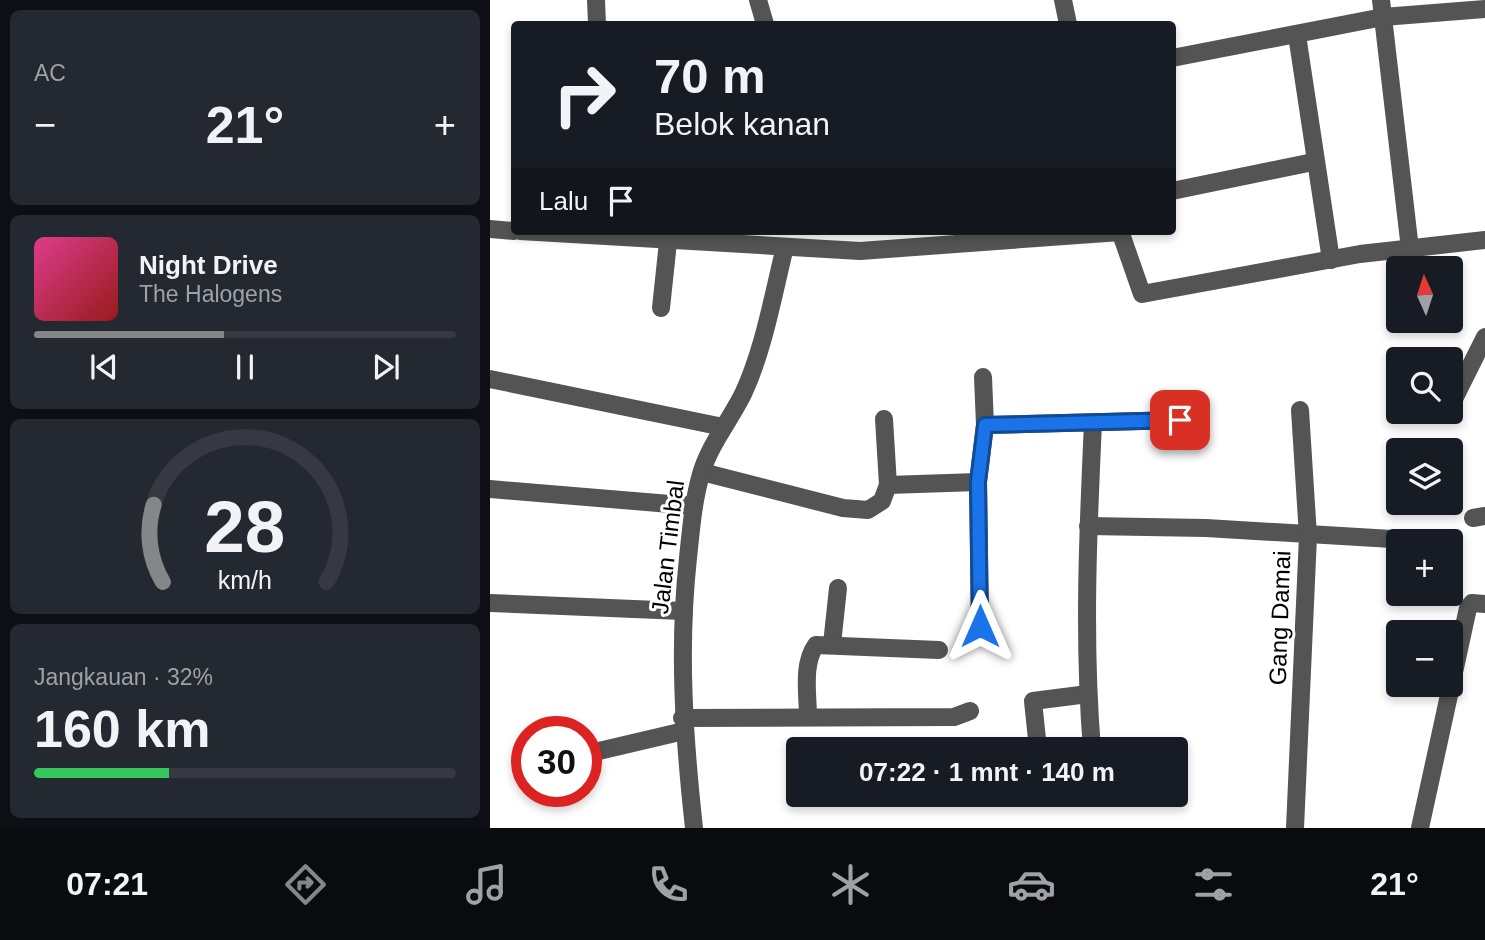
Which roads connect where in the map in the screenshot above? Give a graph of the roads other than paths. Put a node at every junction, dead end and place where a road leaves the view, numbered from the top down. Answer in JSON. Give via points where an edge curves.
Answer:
{"nodes":[{"id":1,"x":596,"y":0,"type":"edge"},
{"id":2,"x":758,"y":0,"type":"edge"},
{"id":3,"x":1063,"y":0,"type":"edge"},
{"id":4,"x":1382,"y":9,"type":"edge"},
{"id":5,"x":1485,"y":9,"type":"edge"},
{"id":6,"x":597,"y":21,"type":"edge"},
{"id":7,"x":764,"y":21,"type":"edge"},
{"id":8,"x":1068,"y":21,"type":"edge"},
{"id":9,"x":1297,"y":35,"type":"junction"},
{"id":10,"x":1176,"y":57,"type":"edge"},
{"id":11,"x":1313,"y":162,"type":"junction"},
{"id":12,"x":1176,"y":190,"type":"edge"},
{"id":13,"x":490,"y":229,"type":"edge"},
{"id":14,"x":511,"y":231,"type":"edge"},
{"id":15,"x":611,"y":235,"type":"edge"},
{"id":16,"x":1079,"y":235,"type":"edge"},
{"id":17,"x":1121,"y":235,"type":"edge"},
{"id":18,"x":1485,"y":240,"type":"edge"},
{"id":19,"x":668,"y":242,"type":"junction"},
{"id":20,"x":793,"y":242,"type":"edge"},
{"id":21,"x":1410,"y":249,"type":"junction"},
{"id":22,"x":1331,"y":260,"type":"junction"},
{"id":23,"x":661,"y":309,"type":"dead end"},
{"id":24,"x":1485,"y":337,"type":"edge"},
{"id":25,"x":984,"y":377,"type":"dead end"},
{"id":26,"x":490,"y":380,"type":"edge"},
{"id":27,"x":1463,"y":381,"type":"edge"},
{"id":28,"x":1300,"y":410,"type":"dead end"},
{"id":29,"x":884,"y":419,"type":"dead end"},
{"id":30,"x":1180,"y":420,"type":"dead end"},
{"id":31,"x":1093,"y":423,"type":"junction"},
{"id":32,"x":985,"y":425,"type":"junction"},
{"id":33,"x":723,"y":427,"type":"junction"},
{"id":34,"x":702,"y":472,"type":"junction"},
{"id":35,"x":978,"y":482,"type":"junction"},
{"id":36,"x":888,"y":485,"type":"junction"},
{"id":37,"x":490,"y":489,"type":"edge"},
{"id":38,"x":694,"y":506,"type":"junction"},
{"id":39,"x":1088,"y":526,"type":"junction"},
{"id":40,"x":1308,"y":536,"type":"junction"},
{"id":41,"x":1386,"y":539,"type":"edge"},
{"id":42,"x":838,"y":588,"type":"dead end"},
{"id":43,"x":490,"y":603,"type":"edge"},
{"id":44,"x":1485,"y":604,"type":"edge"},
{"id":45,"x":682,"y":611,"type":"junction"},
{"id":46,"x":980,"y":626,"type":"dead end"},
{"id":47,"x":832,"y":644,"type":"junction"},
{"id":48,"x":939,"y":650,"type":"dead end"},
{"id":49,"x":1088,"y":694,"type":"junction"},
{"id":50,"x":970,"y":711,"type":"dead end"},
{"id":51,"x":808,"y":717,"type":"junction"},
{"id":52,"x":683,"y":725,"type":"junction"},
{"id":53,"x":1037,"y":737,"type":"edge"},
{"id":54,"x":1091,"y":737,"type":"edge"},
{"id":55,"x":602,"y":749,"type":"edge"},
{"id":56,"x":694,"y":828,"type":"edge"},
{"id":57,"x":1296,"y":828,"type":"edge"},
{"id":58,"x":1420,"y":828,"type":"edge"}],
"edges":[{"from":1,"to":6,"type":"street"},
{"from":2,"to":7,"type":"street"},
{"from":3,"to":8,"type":"street"},
{"from":4,"to":5,"type":"street"},
{"from":4,"to":9,"type":"street"},
{"from":4,"to":21,"type":"street"},
{"from":9,"to":10,"type":"street"},
{"from":9,"to":11,"type":"street"},
{"from":11,"to":12,"type":"street"},
{"from":11,"to":22,"type":"street"},
{"from":13,"to":14,"type":"street"},
{"from":15,"to":19,"type":"street"},
{"from":16,"to":20,"type":"street","via":[[860,251]]},
{"from":17,"to":22,"type":"street","via":[[1142,294]]},
{"from":18,"to":21,"type":"street"},
{"from":19,"to":20,"type":"street"},
{"from":19,"to":23,"type":"street"},
{"from":20,"to":33,"type":"street","name":"Jalan Timbal","via":[[754,367]]},
{"from":21,"to":22,"type":"street"},
{"from":24,"to":27,"type":"street"},
{"from":25,"to":32,"type":"street"},
{"from":26,"to":33,"type":"street"},
{"from":28,"to":40,"type":"street","name":"Gang Damai"},
{"from":29,"to":36,"type":"street"},
{"from":30,"to":31,"type":"street"},
{"from":31,"to":32,"type":"street"},
{"from":31,"to":39,"type":"street"},
{"from":32,"to":35,"type":"street"},
{"from":33,"to":34,"type":"street","name":"Jalan Timbal"},
{"from":34,"to":36,"type":"street","via":[[860,511],[882,501]]},
{"from":34,"to":38,"type":"street","name":"Jalan Timbal"},
{"from":35,"to":36,"type":"street"},
{"from":35,"to":46,"type":"street"},
{"from":37,"to":38,"type":"street"},
{"from":38,"to":45,"type":"street","name":"Jalan Timbal"},
{"from":39,"to":40,"type":"street"},
{"from":39,"to":49,"type":"street"},
{"from":40,"to":41,"type":"street"},
{"from":40,"to":57,"type":"street","name":"Gang Damai"},
{"from":42,"to":47,"type":"street"},
{"from":43,"to":45,"type":"street"},
{"from":44,"to":58,"type":"street","via":[[1472,603],[1468,608]]},
{"from":45,"to":52,"type":"street","name":"Jalan Timbal"},
{"from":47,"to":48,"type":"street"},
{"from":47,"to":51,"type":"street","via":[[816,645],[810,654]]},
{"from":49,"to":53,"type":"street","via":[[1033,701]]},
{"from":49,"to":54,"type":"street"},
{"from":50,"to":51,"type":"street","via":[[954,717]]},
{"from":51,"to":52,"type":"street"},
{"from":52,"to":55,"type":"street"},
{"from":52,"to":56,"type":"street","name":"Jalan Timbal"}]}
